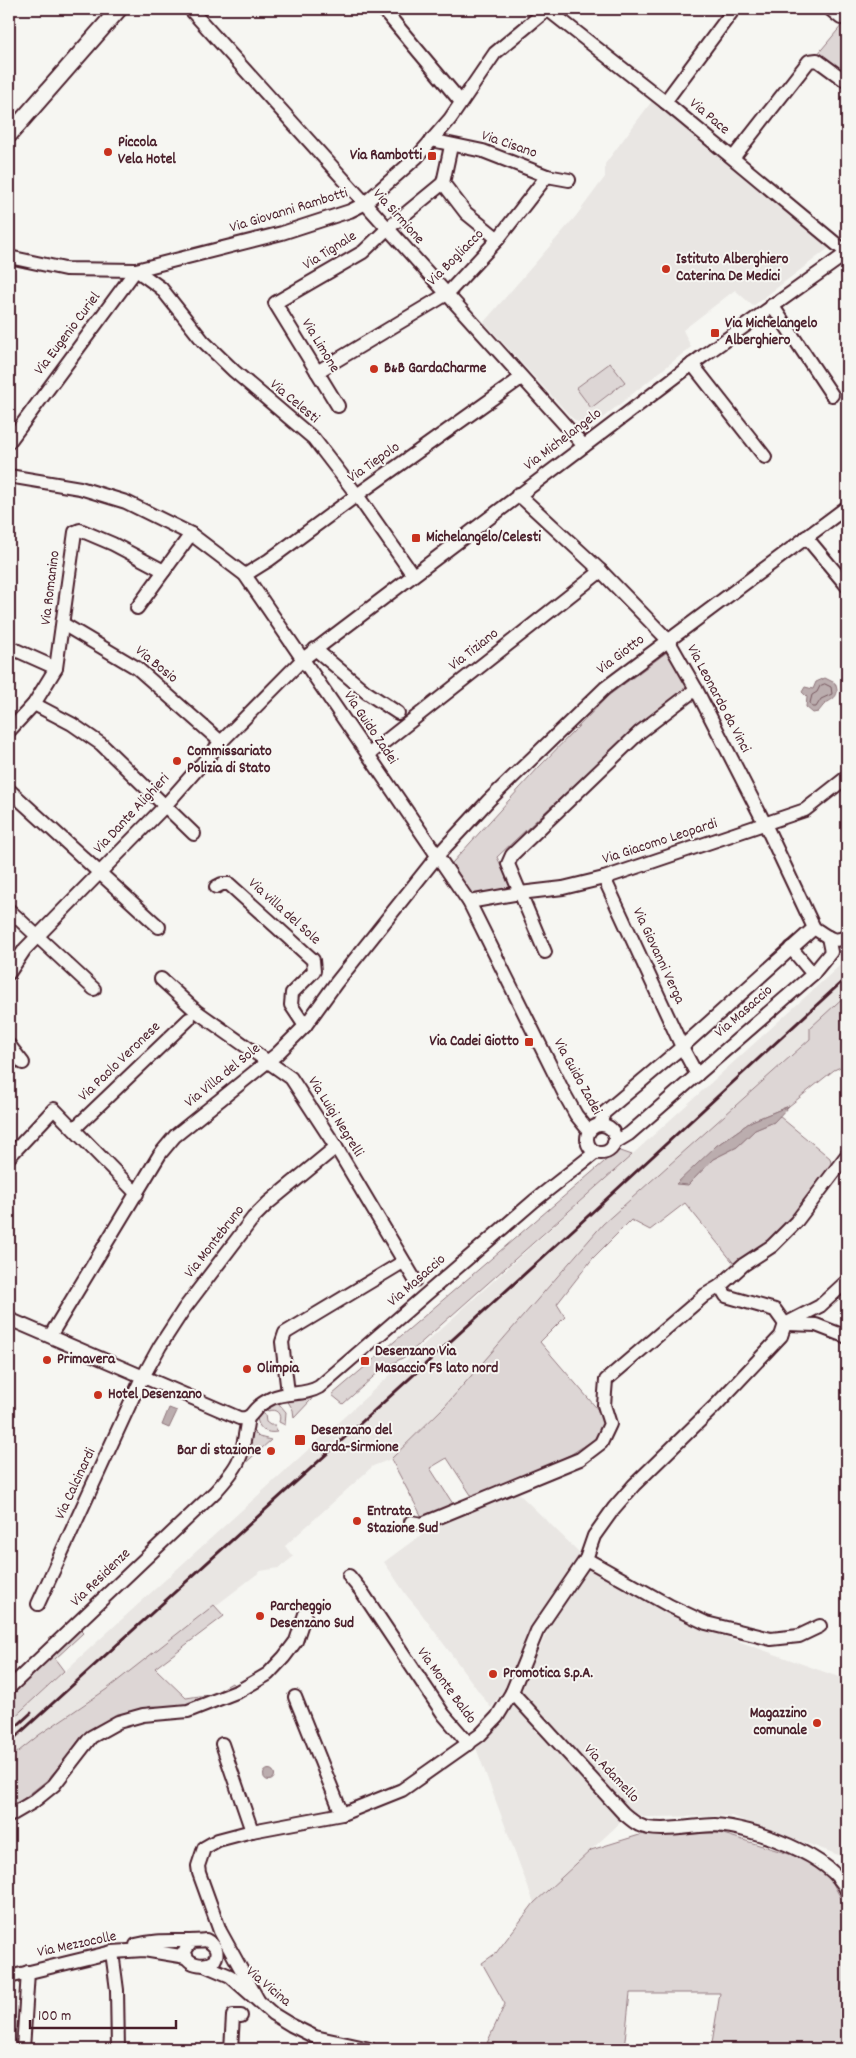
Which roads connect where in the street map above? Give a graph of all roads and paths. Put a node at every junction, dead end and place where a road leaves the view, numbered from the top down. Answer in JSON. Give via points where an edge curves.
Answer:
{"nodes":[{"id":1,"x":119,"y":9,"type":"edge"},
{"id":2,"x":190,"y":9,"type":"edge"},
{"id":3,"x":383,"y":9,"type":"edge"},
{"id":4,"x":547,"y":9,"type":"edge"},
{"id":5,"x":734,"y":9,"type":"edge"},
{"id":6,"x":830,"y":9,"type":"edge"},
{"id":7,"x":841,"y":18,"type":"dead end"},
{"id":8,"x":843,"y":79,"type":"dead end"},
{"id":9,"x":461,"y":102,"type":"junction"},
{"id":10,"x":665,"y":102,"type":"junction"},
{"id":11,"x":9,"y":135,"type":"edge"},
{"id":12,"x":431,"y":140,"type":"junction"},
{"id":13,"x":451,"y":146,"type":"junction"},
{"id":14,"x":733,"y":158,"type":"junction"},
{"id":15,"x":547,"y":176,"type":"junction"},
{"id":16,"x":569,"y":180,"type":"dead end"},
{"id":17,"x":443,"y":183,"type":"junction"},
{"id":18,"x":364,"y":204,"type":"junction"},
{"id":19,"x":387,"y":229,"type":"junction"},
{"id":20,"x":498,"y":239,"type":"junction"},
{"id":21,"x":847,"y":253,"type":"edge"},
{"id":22,"x":10,"y":262,"type":"edge"},
{"id":23,"x":136,"y":270,"type":"junction"},
{"id":24,"x":447,"y":294,"type":"junction"},
{"id":25,"x":275,"y":303,"type":"joint"},
{"id":26,"x":772,"y":305,"type":"junction"},
{"id":27,"x":692,"y":364,"type":"junction"},
{"id":28,"x":317,"y":372,"type":"junction"},
{"id":29,"x":521,"y":378,"type":"junction"},
{"id":30,"x":832,"y":395,"type":"dead end"},
{"id":31,"x":338,"y":406,"type":"dead end"},
{"id":32,"x":9,"y":442,"type":"edge"},
{"id":33,"x":584,"y":446,"type":"junction"},
{"id":34,"x":765,"y":457,"type":"dead end"},
{"id":35,"x":9,"y":476,"type":"edge"},
{"id":36,"x":518,"y":494,"type":"junction"},
{"id":37,"x":357,"y":495,"type":"junction"},
{"id":38,"x":847,"y":507,"type":"edge"},
{"id":39,"x":191,"y":534,"type":"junction"},
{"id":40,"x":806,"y":537,"type":"junction"},
{"id":41,"x":164,"y":571,"type":"junction"},
{"id":42,"x":601,"y":572,"type":"junction"},
{"id":43,"x":245,"y":575,"type":"junction"},
{"id":44,"x":413,"y":575,"type":"junction"},
{"id":45,"x":847,"y":586,"type":"edge"},
{"id":46,"x":138,"y":608,"type":"dead end"},
{"id":47,"x":63,"y":624,"type":"junction"},
{"id":48,"x":668,"y":640,"type":"junction"},
{"id":49,"x":10,"y":648,"type":"edge"},
{"id":50,"x":315,"y":649,"type":"junction"},
{"id":51,"x":303,"y":659,"type":"junction"},
{"id":52,"x":56,"y":668,"type":"junction"},
{"id":53,"x":696,"y":689,"type":"junction"},
{"id":54,"x":34,"y":704,"type":"junction"},
{"id":55,"x":398,"y":713,"type":"dead end"},
{"id":56,"x":9,"y":731,"type":"edge"},
{"id":57,"x":221,"y":742,"type":"junction"},
{"id":58,"x":368,"y":755,"type":"junction"},
{"id":59,"x":847,"y":777,"type":"edge"},
{"id":60,"x":9,"y":790,"type":"edge"},
{"id":61,"x":164,"y":807,"type":"junction"},
{"id":62,"x":765,"y":824,"type":"junction"},
{"id":63,"x":194,"y":834,"type":"dead end"},
{"id":64,"x":438,"y":855,"type":"junction"},
{"id":65,"x":100,"y":872,"type":"junction"},
{"id":66,"x":604,"y":878,"type":"junction"},
{"id":67,"x":216,"y":887,"type":"dead end"},
{"id":68,"x":520,"y":893,"type":"junction"},
{"id":69,"x":469,"y":902,"type":"junction"},
{"id":70,"x":9,"y":910,"type":"edge"},
{"id":71,"x":159,"y":927,"type":"dead end"},
{"id":72,"x":814,"y":928,"type":"junction"},
{"id":73,"x":847,"y":935,"type":"edge"},
{"id":74,"x":37,"y":937,"type":"junction"},
{"id":75,"x":828,"y":938,"type":"junction"},
{"id":76,"x":791,"y":948,"type":"junction"},
{"id":77,"x":545,"y":952,"type":"dead end"},
{"id":78,"x":9,"y":973,"type":"edge"},
{"id":79,"x":813,"y":974,"type":"junction"},
{"id":80,"x":161,"y":979,"type":"dead end"},
{"id":81,"x":94,"y":989,"type":"dead end"},
{"id":82,"x":189,"y":1019,"type":"dead end"},
{"id":83,"x":305,"y":1026,"type":"junction"},
{"id":84,"x":9,"y":1045,"type":"edge"},
{"id":85,"x":682,"y":1047,"type":"junction"},
{"id":86,"x":267,"y":1062,"type":"junction"},
{"id":87,"x":23,"y":1064,"type":"dead end"},
{"id":88,"x":697,"y":1075,"type":"junction"},
{"id":89,"x":600,"y":1124,"type":"junction"},
{"id":90,"x":74,"y":1129,"type":"junction"},
{"id":91,"x":589,"y":1131,"type":"junction"},
{"id":92,"x":614,"y":1143,"type":"junction"},
{"id":93,"x":336,"y":1147,"type":"junction"},
{"id":94,"x":596,"y":1152,"type":"junction"},
{"id":95,"x":847,"y":1155,"type":"edge"},
{"id":96,"x":9,"y":1157,"type":"edge"},
{"id":97,"x":137,"y":1194,"type":"junction"},
{"id":98,"x":403,"y":1262,"type":"junction"},
{"id":99,"x":415,"y":1280,"type":"dead end"},
{"id":100,"x":847,"y":1281,"type":"edge"},
{"id":101,"x":720,"y":1286,"type":"junction"},
{"id":102,"x":9,"y":1319,"type":"edge"},
{"id":103,"x":785,"y":1324,"type":"junction"},
{"id":104,"x":50,"y":1336,"type":"junction"},
{"id":105,"x":847,"y":1337,"type":"edge"},
{"id":106,"x":143,"y":1377,"type":"junction"},
{"id":107,"x":288,"y":1393,"type":"junction"},
{"id":108,"x":250,"y":1417,"type":"junction"},
{"id":109,"x":411,"y":1522,"type":"dead end"},
{"id":110,"x":586,"y":1558,"type":"junction"},
{"id":111,"x":349,"y":1576,"type":"dead end"},
{"id":112,"x":38,"y":1604,"type":"dead end"},
{"id":113,"x":305,"y":1614,"type":"dead end"},
{"id":114,"x":820,"y":1626,"type":"dead end"},
{"id":115,"x":9,"y":1688,"type":"edge"},
{"id":116,"x":512,"y":1692,"type":"junction"},
{"id":117,"x":294,"y":1697,"type":"dead end"},
{"id":118,"x":222,"y":1744,"type":"dead end"},
{"id":119,"x":469,"y":1744,"type":"junction"},
{"id":120,"x":342,"y":1814,"type":"junction"},
{"id":121,"x":9,"y":1816,"type":"edge"},
{"id":122,"x":252,"y":1831,"type":"junction"},
{"id":123,"x":847,"y":1891,"type":"edge"},
{"id":124,"x":220,"y":1931,"type":"junction"},
{"id":125,"x":212,"y":1944,"type":"junction"},
{"id":126,"x":188,"y":1948,"type":"junction"},
{"id":127,"x":112,"y":1952,"type":"junction"},
{"id":128,"x":216,"y":1957,"type":"junction"},
{"id":129,"x":204,"y":1965,"type":"junction"},
{"id":130,"x":28,"y":1972,"type":"junction"},
{"id":131,"x":230,"y":1976,"type":"junction"},
{"id":132,"x":9,"y":1977,"type":"edge"},
{"id":133,"x":258,"y":2000,"type":"junction"},
{"id":134,"x":241,"y":2016,"type":"dead end"},
{"id":135,"x":23,"y":2049,"type":"edge"},
{"id":136,"x":118,"y":2049,"type":"edge"},
{"id":137,"x":231,"y":2049,"type":"edge"},
{"id":138,"x":370,"y":2049,"type":"edge"}],
"edges":[{"from":1,"to":11,"type":"main road"},
{"from":2,"to":18,"type":"street","name":"Via Sirmione"},
{"from":3,"to":9,"type":"street"},
{"from":4,"to":9,"type":"street","name":"Via Giovanni Rambotti","via":[[495,53]]},
{"from":4,"to":10,"type":"street","name":"Via Pace"},
{"from":5,"to":10,"type":"street"},
{"from":6,"to":7,"type":"street"},
{"from":8,"to":14,"type":"street","via":[[817,60],[809,61]]},
{"from":9,"to":12,"type":"street","name":"Via Giovanni Rambotti"},
{"from":10,"to":14,"type":"street","name":"Via Pace"},
{"from":12,"to":13,"type":"street","name":"Via Cisano"},
{"from":12,"to":18,"type":"street","name":"Via Giovanni Rambotti","via":[[417,157]]},
{"from":13,"to":15,"type":"street","name":"Via Cisano","via":[[482,151]]},
{"from":13,"to":17,"type":"street"},
{"from":14,"to":21,"type":"street","name":"Via Pace"},
{"from":15,"to":16,"type":"street","name":"Via Cisano"},
{"from":15,"to":20,"type":"street","name":"Via Bogliacco"},
{"from":17,"to":19,"type":"street","name":"Via Tignale"},
{"from":17,"to":20,"type":"street","via":[[466,213]]},
{"from":18,"to":19,"type":"street","name":"Via Sirmione"},
{"from":18,"to":23,"type":"street","name":"Via Giovanni Rambotti","via":[[282,233]]},
{"from":19,"to":24,"type":"street","name":"Via Sirmione"},
{"from":19,"to":25,"type":"street","name":"Via Tignale","via":[[363,252]]},
{"from":20,"to":24,"type":"street","name":"Via Bogliacco"},
{"from":21,"to":26,"type":"street","name":"Via Michelangelo"},
{"from":22,"to":23,"type":"street","name":"Via Giovanni Rambotti","via":[[65,269]]},
{"from":23,"to":32,"type":"street","name":"Via Eugenio Curiel"},
{"from":23,"to":37,"type":"street","name":"Via Celesti","via":[[161,288],[203,341],[234,371],[314,440]]},
{"from":24,"to":28,"type":"street","name":"Via Bogliacco"},
{"from":24,"to":29,"type":"street","name":"Via Sirmione"},
{"from":25,"to":28,"type":"street","name":"Via Limone"},
{"from":26,"to":27,"type":"street","name":"Via Michelangelo"},
{"from":26,"to":30,"type":"street"},
{"from":27,"to":33,"type":"street","name":"Via Michelangelo"},
{"from":27,"to":34,"type":"street"},
{"from":28,"to":31,"type":"street","name":"Via Limone"},
{"from":29,"to":33,"type":"street","name":"Via Sirmione"},
{"from":29,"to":37,"type":"street","name":"Via Tiepolo"},
{"from":33,"to":36,"type":"street","name":"Via Michelangelo"},
{"from":35,"to":39,"type":"street","name":"Via Guido Zadei","via":[[80,488],[126,502]]},
{"from":36,"to":42,"type":"street","name":"Via Leonardo da Vinci"},
{"from":36,"to":44,"type":"street","name":"Via Michelangelo"},
{"from":37,"to":43,"type":"street","name":"Via Tiepolo"},
{"from":37,"to":44,"type":"street","name":"Via Celesti"},
{"from":38,"to":40,"type":"street","name":"Via Giotto"},
{"from":39,"to":41,"type":"street"},
{"from":39,"to":43,"type":"street","name":"Via Guido Zadei"},
{"from":40,"to":45,"type":"street"},
{"from":40,"to":48,"type":"street","name":"Via Giotto"},
{"from":41,"to":46,"type":"street"},
{"from":41,"to":47,"type":"street","name":"Via Romanino","via":[[104,540],[80,530],[75,532]]},
{"from":42,"to":48,"type":"street","name":"Via Leonardo da Vinci"},
{"from":42,"to":58,"type":"street","name":"Via Tiziano"},
{"from":43,"to":51,"type":"street","name":"Via Guido Zadei"},
{"from":44,"to":50,"type":"street","name":"Via Michelangelo"},
{"from":47,"to":52,"type":"street","name":"Via Romanino"},
{"from":47,"to":57,"type":"street","name":"Via Bosio","via":[[137,668]]},
{"from":48,"to":53,"type":"street","name":"Via Leonardo da Vinci"},
{"from":48,"to":64,"type":"street","name":"Via Giotto","via":[[605,688],[489,800]]},
{"from":49,"to":52,"type":"street"},
{"from":50,"to":51,"type":"street","name":"Via Michelangelo"},
{"from":50,"to":55,"type":"street","via":[[366,692]]},
{"from":51,"to":57,"type":"street","name":"Via Dante Alighieri"},
{"from":51,"to":58,"type":"street","name":"Via Guido Zadei"},
{"from":52,"to":54,"type":"street","name":"Via Romanino"},
{"from":53,"to":62,"type":"street","name":"Via Leonardo da Vinci"},
{"from":53,"to":68,"type":"street","via":[[640,732],[512,855],[508,864]]},
{"from":54,"to":56,"type":"street","name":"Via Romanino"},
{"from":54,"to":61,"type":"street","via":[[101,744]]},
{"from":57,"to":61,"type":"street","name":"Via Dante Alighieri"},
{"from":58,"to":64,"type":"street","name":"Via Guido Zadei"},
{"from":59,"to":62,"type":"street","name":"Via Giacomo Leopardi","via":[[805,810]]},
{"from":60,"to":65,"type":"street"},
{"from":61,"to":63,"type":"street"},
{"from":61,"to":65,"type":"street","name":"Via Dante Alighieri"},
{"from":62,"to":66,"type":"street","name":"Via Giacomo Leopardi"},
{"from":62,"to":72,"type":"street","name":"Via Leonardo da Vinci"},
{"from":64,"to":69,"type":"street","name":"Via Guido Zadei"},
{"from":64,"to":83,"type":"street","name":"Via Villa del Sole"},
{"from":65,"to":71,"type":"street"},
{"from":65,"to":74,"type":"street","name":"Via Dante Alighieri"},
{"from":66,"to":68,"type":"street","name":"Via Giacomo Leopardi","via":[[563,888]]},
{"from":66,"to":85,"type":"street","name":"Via Giovanni Verga"},
{"from":67,"to":83,"type":"street","name":"Via villa del Sole","via":[[229,884],[313,960],[314,971],[292,993],[291,1005]]},
{"from":68,"to":69,"type":"street","name":"Via Giacomo Leopardi"},
{"from":68,"to":77,"type":"street"},
{"from":69,"to":91,"type":"street","name":"Via Guido Zadei","via":[[565,1095]]},
{"from":70,"to":74,"type":"street"},
{"from":72,"to":75,"type":"street","name":"Via Leonardo da Vinci"},
{"from":72,"to":76,"type":"street","name":"Via Masaccio"},
{"from":73,"to":75,"type":"street","via":[[837,940]]},
{"from":74,"to":78,"type":"street","name":"Via Dante Alighieri"},
{"from":74,"to":81,"type":"street"},
{"from":75,"to":79,"type":"street","name":"Via Masaccio","via":[[831,952]]},
{"from":76,"to":79,"type":"street"},
{"from":76,"to":85,"type":"street","name":"Via Masaccio"},
{"from":79,"to":88,"type":"street","name":"Via Masaccio"},
{"from":80,"to":86,"type":"street","name":"Via Luigi Negrelli","via":[[196,1011]]},
{"from":82,"to":90,"type":"street","name":"Via Paolo Veronese"},
{"from":83,"to":86,"type":"street","name":"Via Villa del Sole"},
{"from":84,"to":87,"type":"street"},
{"from":85,"to":88,"type":"street"},
{"from":85,"to":89,"type":"street","name":"Via Masaccio","via":[[604,1113]]},
{"from":86,"to":93,"type":"street","name":"Via Luigi Negrelli","via":[[291,1078]]},
{"from":86,"to":97,"type":"street","name":"Via Villa del Sole","via":[[175,1136],[160,1154]]},
{"from":88,"to":92,"type":"street","name":"Via Masaccio","via":[[630,1134]]},
{"from":89,"to":91,"type":"street"},
{"from":89,"to":92,"type":"street","via":[[612,1130]]},
{"from":90,"to":96,"type":"street","via":[[54,1109]]},
{"from":90,"to":97,"type":"street"},
{"from":91,"to":94,"type":"street","via":[[587,1143]]},
{"from":92,"to":94,"type":"street","via":[[605,1152]]},
{"from":93,"to":98,"type":"street","name":"Via Luigi Negrelli"},
{"from":93,"to":106,"type":"street","name":"Via Montebruno","via":[[254,1218],[184,1309]]},
{"from":94,"to":107,"type":"street","name":"Via Masaccio","via":[[534,1201],[330,1379],[310,1392]]},
{"from":95,"to":101,"type":"street","via":[[796,1222],[772,1246],[743,1265]]},
{"from":97,"to":104,"type":"street","name":"Via Villa del Sole"},
{"from":98,"to":99,"type":"street","name":"Via Luigi Negrelli"},
{"from":98,"to":107,"type":"street","via":[[285,1333],[282,1342]]},
{"from":100,"to":103,"type":"street","via":[[820,1306]]},
{"from":101,"to":103,"type":"street","via":[[726,1296],[775,1310]]},
{"from":101,"to":109,"type":"street","via":[[705,1295],[606,1380],[604,1405],[610,1424],[601,1443],[580,1459],[422,1524]]},
{"from":102,"to":104,"type":"street"},
{"from":103,"to":105,"type":"street","via":[[816,1325]]},
{"from":103,"to":110,"type":"street","via":[[781,1336],[768,1350],[614,1508],[594,1536]]},
{"from":104,"to":106,"type":"street"},
{"from":106,"to":108,"type":"street","via":[[239,1418]]},
{"from":106,"to":112,"type":"street","name":"Via Calcinardi"},
{"from":107,"to":108,"type":"street","name":"Via Masaccio","via":[[258,1406]]},
{"from":108,"to":115,"type":"street","name":"Via Residenze","via":[[238,1465],[215,1492]]},
{"from":110,"to":114,"type":"street","via":[[706,1623],[771,1639],[799,1636]]},
{"from":110,"to":116,"type":"street","via":[[538,1631]]},
{"from":111,"to":119,"type":"street","name":"Via Monte Baldo","via":[[444,1715]]},
{"from":113,"to":121,"type":"street","via":[[296,1640],[268,1674],[239,1691],[188,1711],[143,1715],[118,1722],[91,1737],[54,1785],[34,1802]]},
{"from":116,"to":119,"type":"street","via":[[497,1717]]},
{"from":116,"to":123,"type":"street","name":"Via Adamello","via":[[623,1813],[640,1826],[740,1829],[808,1853],[829,1867]]},
{"from":117,"to":120,"type":"street"},
{"from":118,"to":122,"type":"street"},
{"from":119,"to":120,"type":"street","name":"Via Monte Baldo","via":[[402,1790]]},
{"from":120,"to":122,"type":"street","name":"Via Monte Baldo"},
{"from":122,"to":124,"type":"street","name":"Via Monte Baldo","via":[[218,1840],[204,1848],[198,1866]]},
{"from":124,"to":125,"type":"street"},
{"from":124,"to":133,"type":"street"},
{"from":125,"to":126,"type":"street","via":[[206,1940]]},
{"from":125,"to":128,"type":"street","via":[[218,1952]]},
{"from":126,"to":127,"type":"street","name":"Via Mezzocolle","via":[[163,1952]]},
{"from":126,"to":127,"type":"street","via":[[178,1940],[140,1944]]},
{"from":126,"to":129,"type":"street","via":[[189,1961]]},
{"from":127,"to":130,"type":"street","name":"Via Mezzocolle"},
{"from":127,"to":136,"type":"street","via":[[117,1990]]},
{"from":128,"to":129,"type":"street"},
{"from":128,"to":131,"type":"street","name":"Via Vicina"},
{"from":129,"to":131,"type":"street","name":"Via Vicina"},
{"from":130,"to":132,"type":"street","name":"Via Mezzocolle"},
{"from":130,"to":135,"type":"street","name":"Via Mezzocolle"},
{"from":131,"to":133,"type":"street","name":"Via Vicina"},
{"from":133,"to":138,"type":"street","name":"Via Vicina","via":[[278,2018],[315,2037]]},
{"from":134,"to":137,"type":"street","via":[[234,2016]]}]}
